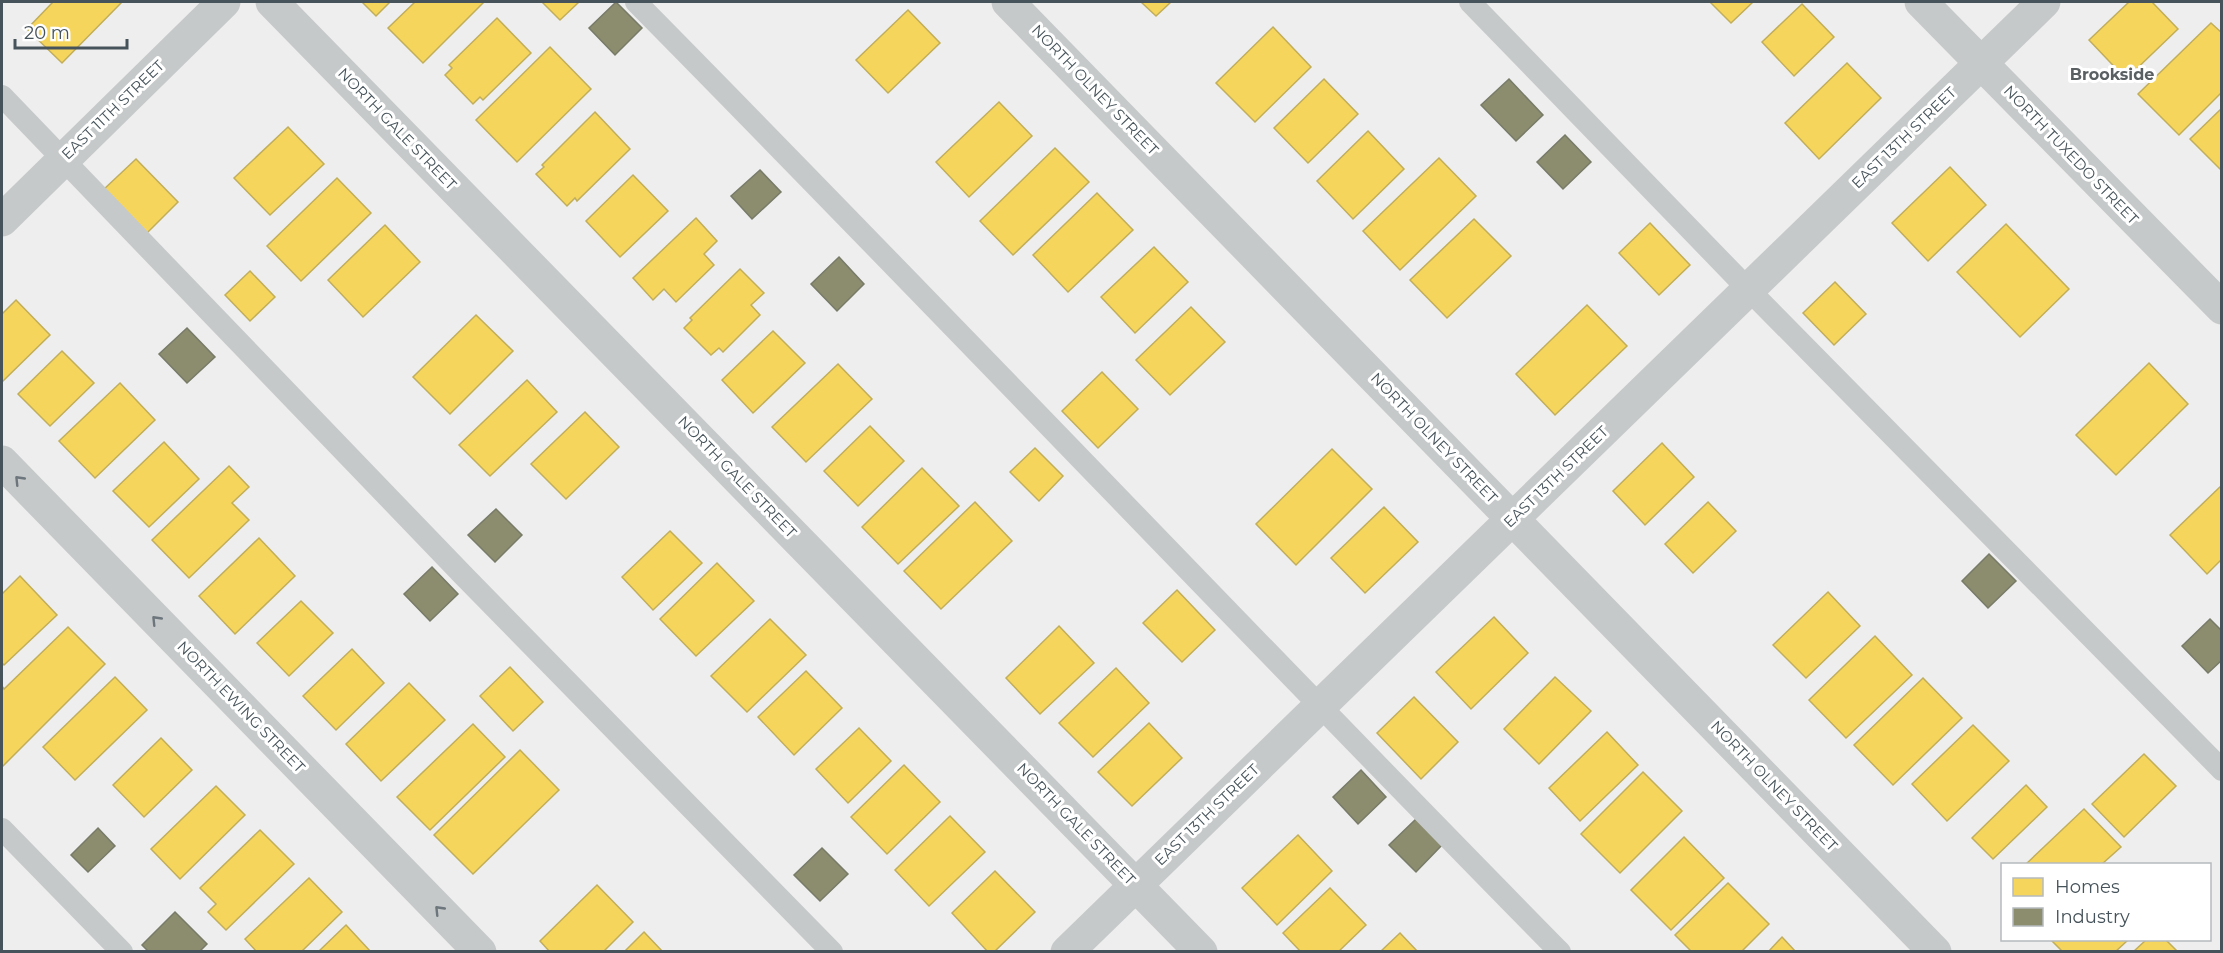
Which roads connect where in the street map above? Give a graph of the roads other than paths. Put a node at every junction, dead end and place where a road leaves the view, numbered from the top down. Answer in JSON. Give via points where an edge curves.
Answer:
{"nodes":[{"id":1,"x":224,"y":2,"type":"edge"},
{"id":2,"x":272,"y":2,"type":"edge"},
{"id":3,"x":636,"y":2,"type":"edge"},
{"id":4,"x":1008,"y":2,"type":"edge"},
{"id":5,"x":1470,"y":2,"type":"edge"},
{"id":6,"x":1921,"y":2,"type":"edge"},
{"id":7,"x":2044,"y":2,"type":"edge"},
{"id":8,"x":1981,"y":63,"type":"junction"},
{"id":9,"x":2,"y":96,"type":"edge"},
{"id":10,"x":62,"y":160,"type":"junction"},
{"id":11,"x":2,"y":220,"type":"edge"},
{"id":12,"x":1748,"y":289,"type":"junction"},
{"id":13,"x":2222,"y":308,"type":"edge"},
{"id":14,"x":2,"y":462,"type":"edge"},
{"id":15,"x":1513,"y":518,"type":"junction"},
{"id":16,"x":1319,"y":706,"type":"junction"},
{"id":17,"x":2222,"y":770,"type":"edge"},
{"id":18,"x":2,"y":829,"type":"edge"},
{"id":19,"x":1136,"y":885,"type":"junction"},
{"id":20,"x":122,"y":951,"type":"edge"},
{"id":21,"x":480,"y":951,"type":"edge"},
{"id":22,"x":832,"y":951,"type":"edge"},
{"id":23,"x":1067,"y":951,"type":"edge"},
{"id":24,"x":1201,"y":951,"type":"edge"},
{"id":25,"x":1560,"y":951,"type":"edge"},
{"id":26,"x":1935,"y":951,"type":"edge"}],
"edges":[{"from":1,"to":10,"type":"street","name":"EAST 11TH STREET"},
{"from":2,"to":19,"type":"street","name":"NORTH GALE STREET"},
{"from":3,"to":16,"type":"lane"},
{"from":4,"to":15,"type":"street","name":"NORTH OLNEY STREET"},
{"from":5,"to":12,"type":"lane"},
{"from":6,"to":8,"type":"street","name":"NORTH TUXEDO STREET"},
{"from":7,"to":8,"type":"street","name":"EAST 13TH STREET"},
{"from":8,"to":12,"type":"street","name":"EAST 13TH STREET"},
{"from":8,"to":13,"type":"street","name":"NORTH TUXEDO STREET"},
{"from":9,"to":10,"type":"lane"},
{"from":10,"to":11,"type":"street","name":"EAST 11TH STREET"},
{"from":10,"to":22,"type":"lane"},
{"from":12,"to":15,"type":"street","name":"EAST 13TH STREET"},
{"from":12,"to":17,"type":"lane"},
{"from":21,"to":14,"type":"street","name":"NORTH EWING STREET","one_way":true},
{"from":15,"to":16,"type":"street","name":"EAST 13TH STREET"},
{"from":15,"to":26,"type":"street","name":"NORTH OLNEY STREET"},
{"from":16,"to":19,"type":"street","name":"EAST 13TH STREET"},
{"from":16,"to":25,"type":"lane"},
{"from":18,"to":20,"type":"lane"},
{"from":19,"to":23,"type":"street","name":"EAST 13TH STREET"},
{"from":19,"to":24,"type":"street","name":"NORTH GALE STREET"}]}
